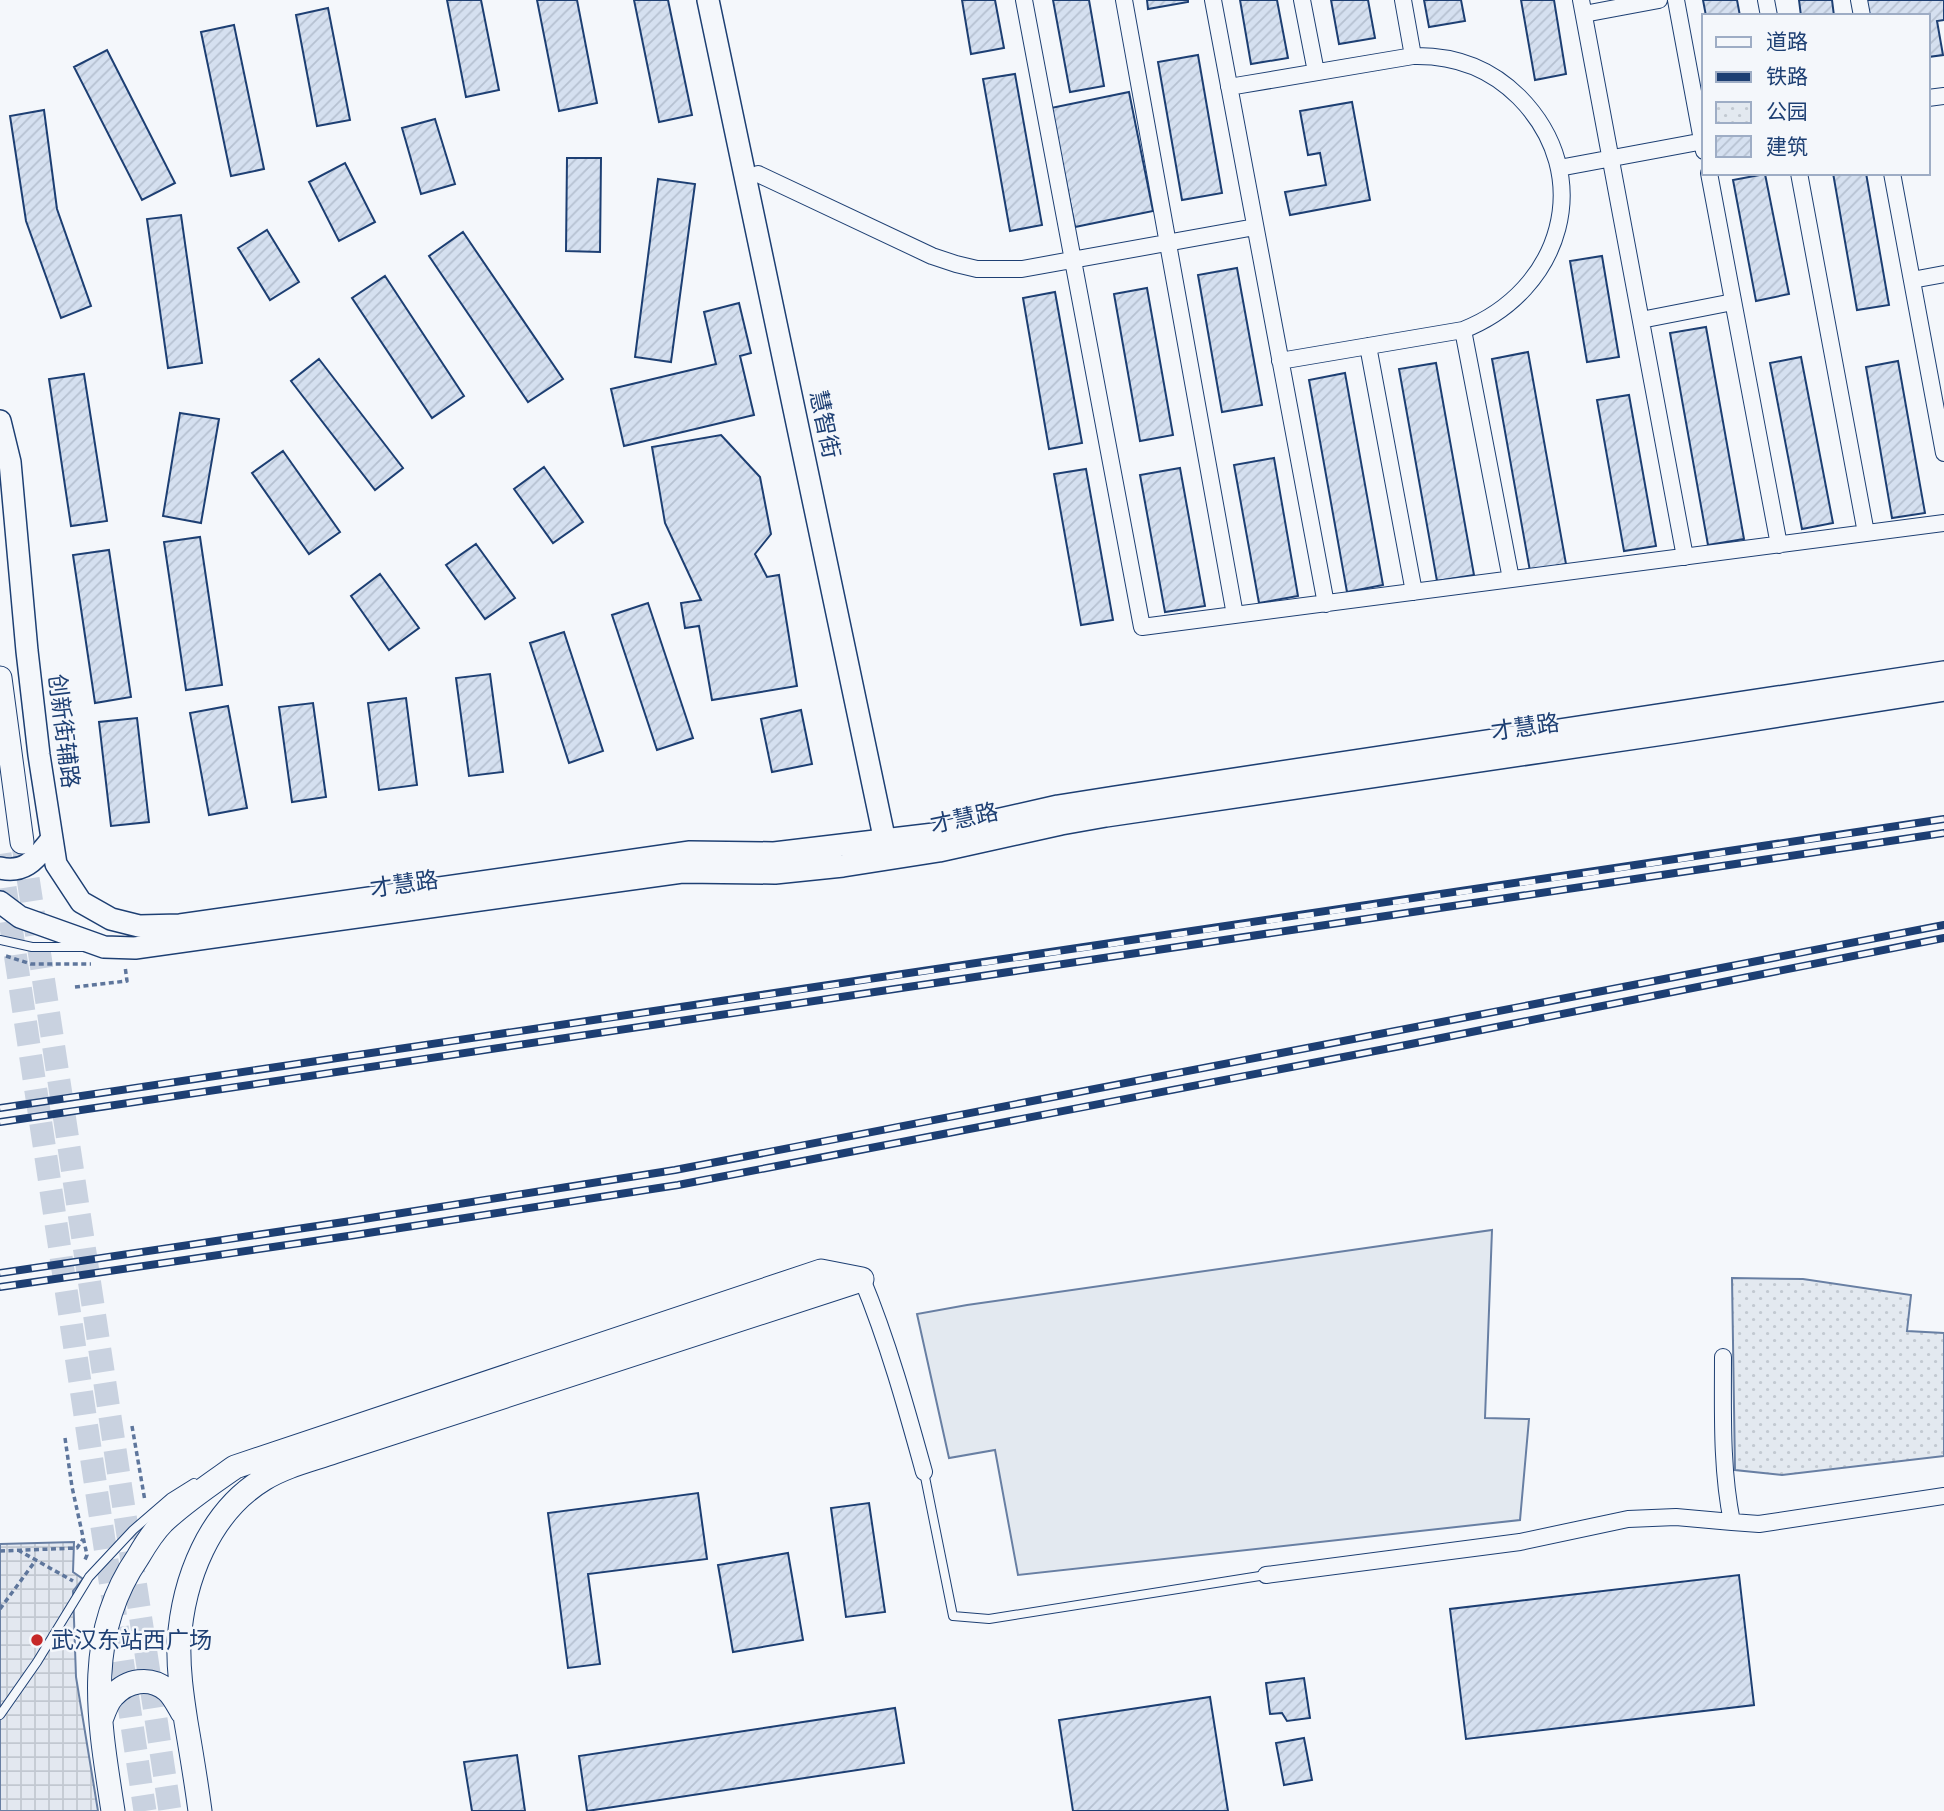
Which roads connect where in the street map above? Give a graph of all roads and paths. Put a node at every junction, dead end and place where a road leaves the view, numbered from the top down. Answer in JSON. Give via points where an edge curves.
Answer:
{"nodes":[{"id":1,"x":708,"y":0,"type":"edge"},
{"id":2,"x":720,"y":0,"type":"edge"},
{"id":3,"x":1024,"y":0,"type":"edge"},
{"id":4,"x":1124,"y":0,"type":"edge"},
{"id":5,"x":1213,"y":0,"type":"edge"},
{"id":6,"x":1302,"y":0,"type":"edge"},
{"id":7,"x":1403,"y":0,"type":"edge"},
{"id":8,"x":1660,"y":0,"type":"edge"},
{"id":9,"x":1676,"y":0,"type":"edge"},
{"id":10,"x":1583,"y":7,"type":"edge"},
{"id":11,"x":1413,"y":56,"type":"junction"},
{"id":12,"x":1316,"y":72,"type":"junction"},
{"id":13,"x":1229,"y":87,"type":"junction"},
{"id":14,"x":1702,"y":134,"type":"edge"},
{"id":15,"x":1702,"y":144,"type":"edge"},
{"id":16,"x":1611,"y":158,"type":"junction"},
{"id":17,"x":1559,"y":168,"type":"junction"},
{"id":18,"x":758,"y":174,"type":"junction"},
{"id":19,"x":1709,"y":175,"type":"edge"},
{"id":20,"x":1799,"y":175,"type":"edge"},
{"id":21,"x":1892,"y":175,"type":"edge"},
{"id":22,"x":1255,"y":227,"type":"junction"},
{"id":23,"x":1168,"y":243,"type":"junction"},
{"id":24,"x":1073,"y":260,"type":"junction"},
{"id":25,"x":1944,"y":274,"type":"edge"},
{"id":26,"x":1912,"y":279,"type":"junction"},
{"id":27,"x":1733,"y":302,"type":"junction"},
{"id":28,"x":1641,"y":320,"type":"junction"},
{"id":29,"x":1463,"y":330,"type":"junction"},
{"id":30,"x":1368,"y":346,"type":"junction"},
{"id":31,"x":1280,"y":361,"type":"junction"},
{"id":32,"x":0,"y":421,"type":"edge"},
{"id":33,"x":1944,"y":453,"type":"edge"},
{"id":34,"x":1944,"y":523,"type":"edge"},
{"id":35,"x":1866,"y":533,"type":"junction"},
{"id":36,"x":1779,"y":545,"type":"junction"},
{"id":37,"x":1685,"y":557,"type":"junction"},
{"id":38,"x":1511,"y":579,"type":"junction"},
{"id":39,"x":1414,"y":592,"type":"junction"},
{"id":40,"x":1326,"y":604,"type":"junction"},
{"id":41,"x":1235,"y":615,"type":"junction"},
{"id":42,"x":1944,"y":672,"type":"edge"},
{"id":43,"x":0,"y":678,"type":"edge"},
{"id":44,"x":1944,"y":690,"type":"edge"},
{"id":45,"x":51,"y":840,"type":"junction"},
{"id":46,"x":22,"y":842,"type":"tunnel mouth"},
{"id":47,"x":894,"y":848,"type":"junction"},
{"id":48,"x":0,"y":868,"type":"edge"},
{"id":49,"x":0,"y":902,"type":"edge"},
{"id":50,"x":10,"y":914,"type":"edge"},
{"id":51,"x":0,"y":940,"type":"edge"},
{"id":52,"x":0,"y":955,"type":"edge"},
{"id":53,"x":101,"y":955,"type":"junction"},
{"id":54,"x":124,"y":964,"type":"dead end"},
{"id":55,"x":75,"y":987,"type":"dead end"},
{"id":56,"x":862,"y":1279,"type":"junction"},
{"id":57,"x":1723,"y":1357,"type":"dead end"},
{"id":58,"x":132,"y":1426,"type":"dead end"},
{"id":59,"x":65,"y":1438,"type":"dead end"},
{"id":60,"x":236,"y":1466,"type":"junction"},
{"id":61,"x":924,"y":1472,"type":"joint"},
{"id":62,"x":1944,"y":1496,"type":"edge"},
{"id":63,"x":145,"y":1501,"type":"dead end"},
{"id":64,"x":1732,"y":1522,"type":"junction"},
{"id":65,"x":83,"y":1539,"type":"junction"},
{"id":66,"x":18,"y":1550,"type":"junction"},
{"id":67,"x":0,"y":1551,"type":"edge"},
{"id":68,"x":87,"y":1555,"type":"dead end"},
{"id":69,"x":36,"y":1560,"type":"junction"},
{"id":70,"x":1266,"y":1575,"type":"joint"},
{"id":71,"x":74,"y":1581,"type":"dead end"},
{"id":72,"x":0,"y":1609,"type":"edge"},
{"id":73,"x":0,"y":1715,"type":"edge"},
{"id":74,"x":186,"y":1718,"type":"junction"},
{"id":75,"x":101,"y":1720,"type":"junction"},
{"id":76,"x":110,"y":1809,"type":"edge"},
{"id":77,"x":200,"y":1811,"type":"edge"}],
"edges":[{"from":1,"to":47,"type":"street","name":"慧智街"},
{"from":2,"to":18,"type":"street","name":"慧智街"},
{"from":3,"to":24,"type":"street"},
{"from":4,"to":23,"type":"street"},
{"from":5,"to":13,"type":"street"},
{"from":6,"to":12,"type":"street"},
{"from":7,"to":11,"type":"street"},
{"from":8,"to":10,"type":"street"},
{"from":9,"to":14,"type":"street"},
{"from":10,"to":16,"type":"street"},
{"from":11,"to":12,"type":"street"},
{"from":11,"to":17,"type":"street","via":[[1459,60],[1510,88],[1545,130]]},
{"from":12,"to":13,"type":"street"},
{"from":13,"to":22,"type":"street"},
{"from":15,"to":16,"type":"street"},
{"from":16,"to":17,"type":"street"},
{"from":16,"to":28,"type":"street"},
{"from":17,"to":29,"type":"street","via":[[1561,212],[1540,269],[1501,310]]},
{"from":18,"to":24,"type":"street","via":[[956,264],[1002,270]]},
{"from":18,"to":47,"type":"street","name":"慧智街"},
{"from":19,"to":27,"type":"street"},
{"from":20,"to":35,"type":"street"},
{"from":21,"to":26,"type":"street"},
{"from":22,"to":23,"type":"street"},
{"from":22,"to":31,"type":"street"},
{"from":23,"to":24,"type":"street"},
{"from":23,"to":41,"type":"street"},
{"from":24,"to":41,"type":"street","via":[[1142,627]]},
{"from":25,"to":26,"type":"street"},
{"from":26,"to":33,"type":"street"},
{"from":27,"to":28,"type":"street"},
{"from":27,"to":36,"type":"street"},
{"from":28,"to":37,"type":"street"},
{"from":29,"to":30,"type":"street"},
{"from":29,"to":38,"type":"street"},
{"from":30,"to":31,"type":"street"},
{"from":30,"to":39,"type":"street"},
{"from":31,"to":40,"type":"street"},
{"from":32,"to":45,"type":"street","name":"创新街辅路","via":[[10,462]]},
{"from":34,"to":35,"type":"street"},
{"from":35,"to":36,"type":"street"},
{"from":36,"to":37,"type":"street"},
{"from":37,"to":38,"type":"street"},
{"from":38,"to":39,"type":"street"},
{"from":39,"to":40,"type":"street"},
{"from":40,"to":41,"type":"street"},
{"from":42,"to":47,"type":"street","name":"才慧路","via":[[1058,806],[934,834]]},
{"from":43,"to":46,"type":"main road"},
{"from":44,"to":47,"type":"street","name":"才慧路","via":[[1106,816],[939,851]]},
{"from":45,"to":47,"type":"street","name":"才慧路","via":[[56,864],[81,902],[111,919],[139,926],[180,925],[690,852]]},
{"from":45,"to":48,"type":"street","via":[[33,862],[11,871]]},
{"from":47,"to":53,"type":"street","name":"才慧路","via":[[775,873],[682,873]]},
{"from":49,"to":50,"type":"street","name":"才慧路"},
{"from":50,"to":53,"type":"street","name":"才慧路"},
{"from":51,"to":53,"type":"lane"},
{"from":52,"to":53,"type":"path","via":[[31,964]]},
{"from":54,"to":55,"type":"path","via":[[127,981]]},
{"from":56,"to":60,"type":"main road","via":[[821,1272]]},
{"from":56,"to":61,"type":"street","via":[[902,1390]]},
{"from":56,"to":74,"type":"main road","via":[[266,1478],[234,1503],[219,1522],[191,1578],[179,1643]]},
{"from":57,"to":64,"type":"street","via":[[1723,1438]]},
{"from":58,"to":63,"type":"path"},
{"from":59,"to":65,"type":"path"},
{"from":60,"to":73,"type":"lane","via":[[198,1480],[133,1530],[89,1577]]},
{"from":60,"to":75,"type":"main road","via":[[161,1524],[131,1565],[102,1642],[98,1671]]},
{"from":61,"to":70,"type":"lane","via":[[953,1616],[989,1619]]},
{"from":62,"to":64,"type":"street","via":[[1759,1524]]},
{"from":64,"to":70,"type":"street","via":[[1628,1519],[1520,1542]]},
{"from":65,"to":66,"type":"path","via":[[77,1548]]},
{"from":65,"to":68,"type":"path"},
{"from":66,"to":67,"type":"path"},
{"from":66,"to":69,"type":"path"},
{"from":69,"to":71,"type":"path"},
{"from":69,"to":72,"type":"path"},
{"from":74,"to":75,"type":"main road","via":[[168,1691],[154,1682],[135,1681],[111,1698]]},
{"from":74,"to":77,"type":"main road"},
{"from":75,"to":76,"type":"main road"}]}
